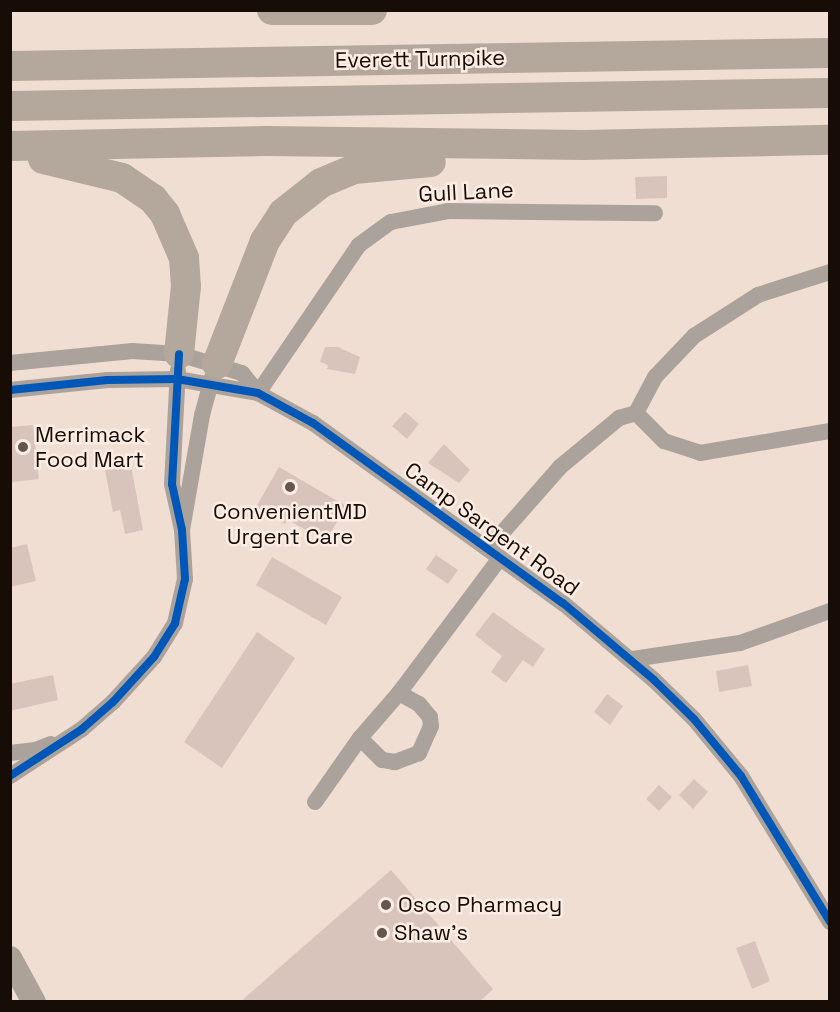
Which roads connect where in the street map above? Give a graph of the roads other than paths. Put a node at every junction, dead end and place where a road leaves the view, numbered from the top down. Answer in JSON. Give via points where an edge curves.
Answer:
{"nodes":[{"id":1,"x":272,"y":10,"type":"edge"},
{"id":2,"x":372,"y":10,"type":"edge"},
{"id":3,"x":830,"y":53,"type":"edge"},
{"id":4,"x":10,"y":66,"type":"edge"},
{"id":5,"x":830,"y":93,"type":"edge"},
{"id":6,"x":10,"y":106,"type":"edge"},
{"id":7,"x":830,"y":140,"type":"edge"},
{"id":8,"x":545,"y":145,"type":"junction"},
{"id":9,"x":10,"y":146,"type":"edge"},
{"id":10,"x":10,"y":159,"type":"edge"},
{"id":11,"x":655,"y":213,"type":"dead end"},
{"id":12,"x":830,"y":272,"type":"edge"},
{"id":13,"x":10,"y":363,"type":"edge"},
{"id":14,"x":178,"y":366,"type":"junction"},
{"id":15,"x":214,"y":374,"type":"junction"},
{"id":16,"x":10,"y":390,"type":"edge"},
{"id":17,"x":258,"y":393,"type":"junction"},
{"id":18,"x":636,"y":412,"type":"junction"},
{"id":19,"x":830,"y":431,"type":"edge"},
{"id":20,"x":182,"y":530,"type":"junction"},
{"id":21,"x":494,"y":554,"type":"junction"},
{"id":22,"x":830,"y":611,"type":"edge"},
{"id":23,"x":633,"y":659,"type":"junction"},
{"id":24,"x":399,"y":693,"type":"junction"},
{"id":25,"x":82,"y":729,"type":"junction"},
{"id":26,"x":360,"y":738,"type":"junction"},
{"id":27,"x":10,"y":753,"type":"edge"},
{"id":28,"x":10,"y":776,"type":"edge"},
{"id":29,"x":315,"y":802,"type":"dead end"},
{"id":30,"x":830,"y":922,"type":"edge"},
{"id":31,"x":10,"y":958,"type":"edge"},
{"id":32,"x":34,"y":1002,"type":"edge"}],
"edges":[{"from":1,"to":2,"type":"highway"},
{"from":3,"to":4,"type":"highway","name":"Everett Turnpike"},
{"from":5,"to":6,"type":"highway","name":"Everett Turnpike"},
{"from":7,"to":8,"type":"highway"},
{"from":8,"to":9,"type":"highway","via":[[266,141]]},
{"from":8,"to":15,"type":"highway","via":[[473,160],[375,165],[321,183],[283,213],[265,241]]},
{"from":10,"to":14,"type":"highway","via":[[46,159],[86,167],[122,178],[153,199],[174,230],[184,258],[186,286]]},
{"from":11,"to":17,"type":"street","name":"Gull Lane","via":[[448,211],[391,222],[360,245],[321,296]]},
{"from":12,"to":18,"type":"street","via":[[758,295],[694,336],[655,377]]},
{"from":13,"to":14,"type":"street","name":"Camp Sargent Road","via":[[132,351]]},
{"from":14,"to":15,"type":"street","name":"Camp Sargent Road"},
{"from":14,"to":15,"type":"street","name":"Camp Sargent Road"},
{"from":14,"to":16,"type":"street","name":"Camp Sargent Road","via":[[107,380]]},
{"from":14,"to":20,"type":"street","via":[[172,484]]},
{"from":15,"to":17,"type":"street","name":"Camp Sargent Road","via":[[242,373]]},
{"from":15,"to":20,"type":"street"},
{"from":17,"to":21,"type":"street","name":"Camp Sargent Road","via":[[313,423]]},
{"from":18,"to":19,"type":"street","via":[[664,441],[700,453]]},
{"from":18,"to":21,"type":"street","via":[[619,418],[560,467]]},
{"from":20,"to":25,"type":"street","via":[[184,594],[175,623],[135,680]]},
{"from":21,"to":23,"type":"street","name":"Camp Sargent Road"},
{"from":21,"to":24,"type":"street"},
{"from":22,"to":23,"type":"street","via":[[740,643]]},
{"from":23,"to":30,"type":"street","name":"Camp Sargent Road","via":[[694,719],[741,776]]},
{"from":24,"to":26,"type":"street"},
{"from":24,"to":26,"type":"street","via":[[430,717],[429,737],[419,753],[404,761],[382,760]]},
{"from":25,"to":27,"type":"street","via":[[36,750]]},
{"from":25,"to":28,"type":"street"},
{"from":26,"to":29,"type":"street"},
{"from":31,"to":32,"type":"main road"}]}
